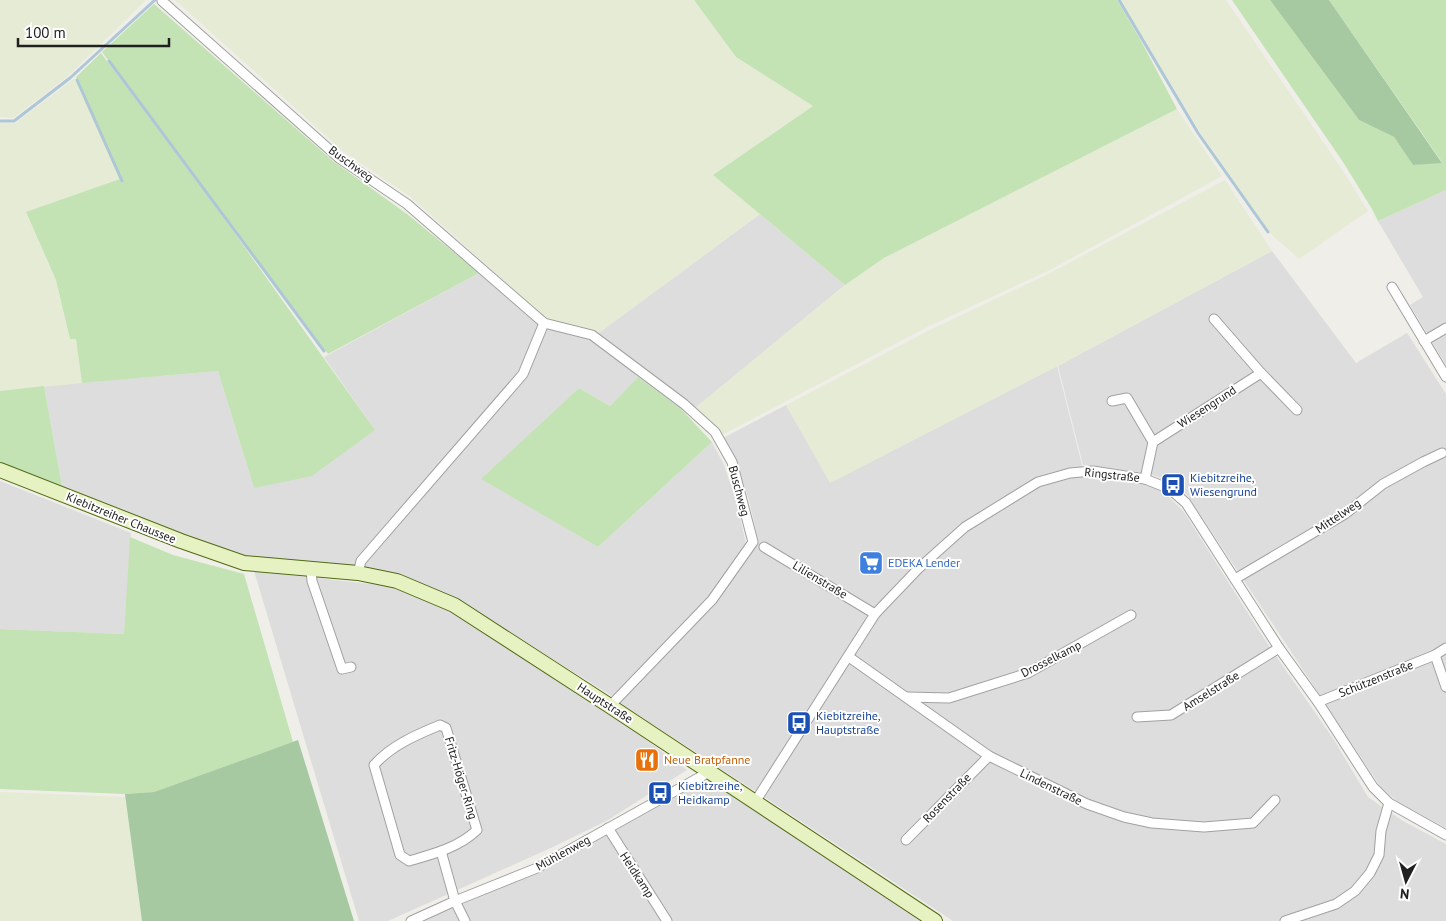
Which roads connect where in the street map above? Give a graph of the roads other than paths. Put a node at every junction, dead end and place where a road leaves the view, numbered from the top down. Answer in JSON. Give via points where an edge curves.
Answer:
{"nodes":[{"id":1,"x":162,"y":1,"type":"edge"},
{"id":2,"x":1392,"y":287,"type":"dead end"},
{"id":3,"x":1214,"y":319,"type":"dead end"},
{"id":4,"x":544,"y":324,"type":"junction"},
{"id":5,"x":1446,"y":328,"type":"edge"},
{"id":6,"x":1424,"y":341,"type":"junction"},
{"id":7,"x":1261,"y":372,"type":"junction"},
{"id":8,"x":1446,"y":377,"type":"edge"},
{"id":9,"x":1112,"y":401,"type":"dead end"},
{"id":10,"x":1297,"y":410,"type":"dead end"},
{"id":11,"x":1153,"y":442,"type":"junction"},
{"id":12,"x":1442,"y":453,"type":"dead end"},
{"id":13,"x":0,"y":470,"type":"edge"},
{"id":14,"x":1145,"y":478,"type":"junction"},
{"id":15,"x":764,"y":547,"type":"dead end"},
{"id":16,"x":244,"y":562,"type":"joint"},
{"id":17,"x":311,"y":569,"type":"junction"},
{"id":18,"x":358,"y":573,"type":"junction"},
{"id":19,"x":1235,"y":579,"type":"junction"},
{"id":20,"x":875,"y":614,"type":"junction"},
{"id":21,"x":1131,"y":615,"type":"dead end"},
{"id":22,"x":1279,"y":648,"type":"junction"},
{"id":23,"x":1446,"y":648,"type":"edge"},
{"id":24,"x":1435,"y":655,"type":"junction"},
{"id":25,"x":849,"y":657,"type":"junction"},
{"id":26,"x":351,"y":667,"type":"dead end"},
{"id":27,"x":1446,"y":687,"type":"edge"},
{"id":28,"x":907,"y":697,"type":"junction"},
{"id":29,"x":1318,"y":702,"type":"junction"},
{"id":30,"x":610,"y":706,"type":"junction"},
{"id":31,"x":1137,"y":717,"type":"dead end"},
{"id":32,"x":989,"y":756,"type":"junction"},
{"id":33,"x":709,"y":772,"type":"junction"},
{"id":34,"x":1275,"y":800,"type":"dead end"},
{"id":35,"x":755,"y":802,"type":"junction"},
{"id":36,"x":1390,"y":803,"type":"junction"},
{"id":37,"x":608,"y":828,"type":"junction"},
{"id":38,"x":1446,"y":835,"type":"edge"},
{"id":39,"x":906,"y":840,"type":"dead end"},
{"id":40,"x":441,"y":851,"type":"junction"},
{"id":41,"x":455,"y":901,"type":"junction"},
{"id":42,"x":411,"y":921,"type":"edge"},
{"id":43,"x":465,"y":921,"type":"edge"},
{"id":44,"x":667,"y":921,"type":"edge"},
{"id":45,"x":935,"y":921,"type":"edge"},
{"id":46,"x":1284,"y":921,"type":"edge"}],
"edges":[{"from":1,"to":4,"type":"street","name":"Buschweg","via":[[340,158],[407,204]]},
{"from":2,"to":6,"type":"street"},
{"from":3,"to":7,"type":"street"},
{"from":4,"to":18,"type":"street","via":[[523,374],[361,561]]},
{"from":4,"to":30,"type":"street","name":"Buschweg","via":[[592,335],[684,404],[715,432],[732,462],[753,542],[712,600]]},
{"from":5,"to":6,"type":"street"},
{"from":6,"to":8,"type":"street"},
{"from":7,"to":10,"type":"street"},
{"from":7,"to":11,"type":"street","name":"Wiesengrund"},
{"from":9,"to":11,"type":"street","via":[[1127,398]]},
{"from":11,"to":14,"type":"street"},
{"from":12,"to":19,"type":"street","name":"Mittelweg","via":[[1383,484],[1345,514]]},
{"from":13,"to":16,"type":"street","name":"Kiebitzreiher Chaussee","via":[[181,541]]},
{"from":14,"to":19,"type":"street","name":"Ringstraße","via":[[1170,489],[1186,503]]},
{"from":14,"to":20,"type":"street","name":"Ringstraße","via":[[1093,471],[1070,473],[1038,482],[965,527]]},
{"from":15,"to":20,"type":"street","name":"Lilienstraße"},
{"from":16,"to":17,"type":"street","name":"Hauptstraße"},
{"from":17,"to":18,"type":"street","name":"Hauptstraße"},
{"from":17,"to":26,"type":"street","via":[[312,581],[342,669]]},
{"from":18,"to":30,"type":"street","name":"Hauptstraße","via":[[398,581],[454,605]]},
{"from":19,"to":22,"type":"street","name":"Ringstraße"},
{"from":20,"to":25,"type":"street","name":"Ringstraße"},
{"from":21,"to":28,"type":"street","name":"Drosselkamp","via":[[1028,673],[949,698]]},
{"from":22,"to":29,"type":"street","name":"Ringstraße"},
{"from":22,"to":31,"type":"street","name":"Amselstraße","via":[[1171,715]]},
{"from":23,"to":24,"type":"street","name":"Schützenstraße"},
{"from":24,"to":27,"type":"street"},
{"from":24,"to":29,"type":"street","name":"Schützenstraße"},
{"from":25,"to":28,"type":"street","name":"Lindenstraße"},
{"from":25,"to":35,"type":"street","name":"Ringstraße"},
{"from":28,"to":32,"type":"street","name":"Lindenstraße"},
{"from":29,"to":36,"type":"street","name":"Ringstraße","via":[[1373,787]]},
{"from":30,"to":33,"type":"street","name":"Hauptstraße"},
{"from":32,"to":34,"type":"street","name":"Lindenstraße","via":[[1087,804],[1152,823],[1204,828],[1253,823]]},
{"from":32,"to":39,"type":"street","name":"Rosenstraße"},
{"from":33,"to":35,"type":"street","name":"Hauptstraße"},
{"from":33,"to":37,"type":"street","name":"Mühlenweg"},
{"from":35,"to":45,"type":"street","name":"Hauptstraße"},
{"from":36,"to":38,"type":"street","name":"Ringstraße"},
{"from":36,"to":46,"type":"street","via":[[1379,855],[1355,891],[1336,904]]},
{"from":37,"to":41,"type":"street","name":"Mühlenweg","via":[[537,868]]},
{"from":37,"to":44,"type":"street","name":"Heidkamp"},
{"from":40,"to":40,"type":"street","name":"Fritz-Höger-Ring","via":[[409,860],[400,855],[374,765],[380,757],[410,738],[440,725],[446,728],[477,830],[467,839]]},
{"from":40,"to":41,"type":"street"},
{"from":41,"to":42,"type":"street","name":"Mühlenweg"},
{"from":41,"to":43,"type":"street"}]}
